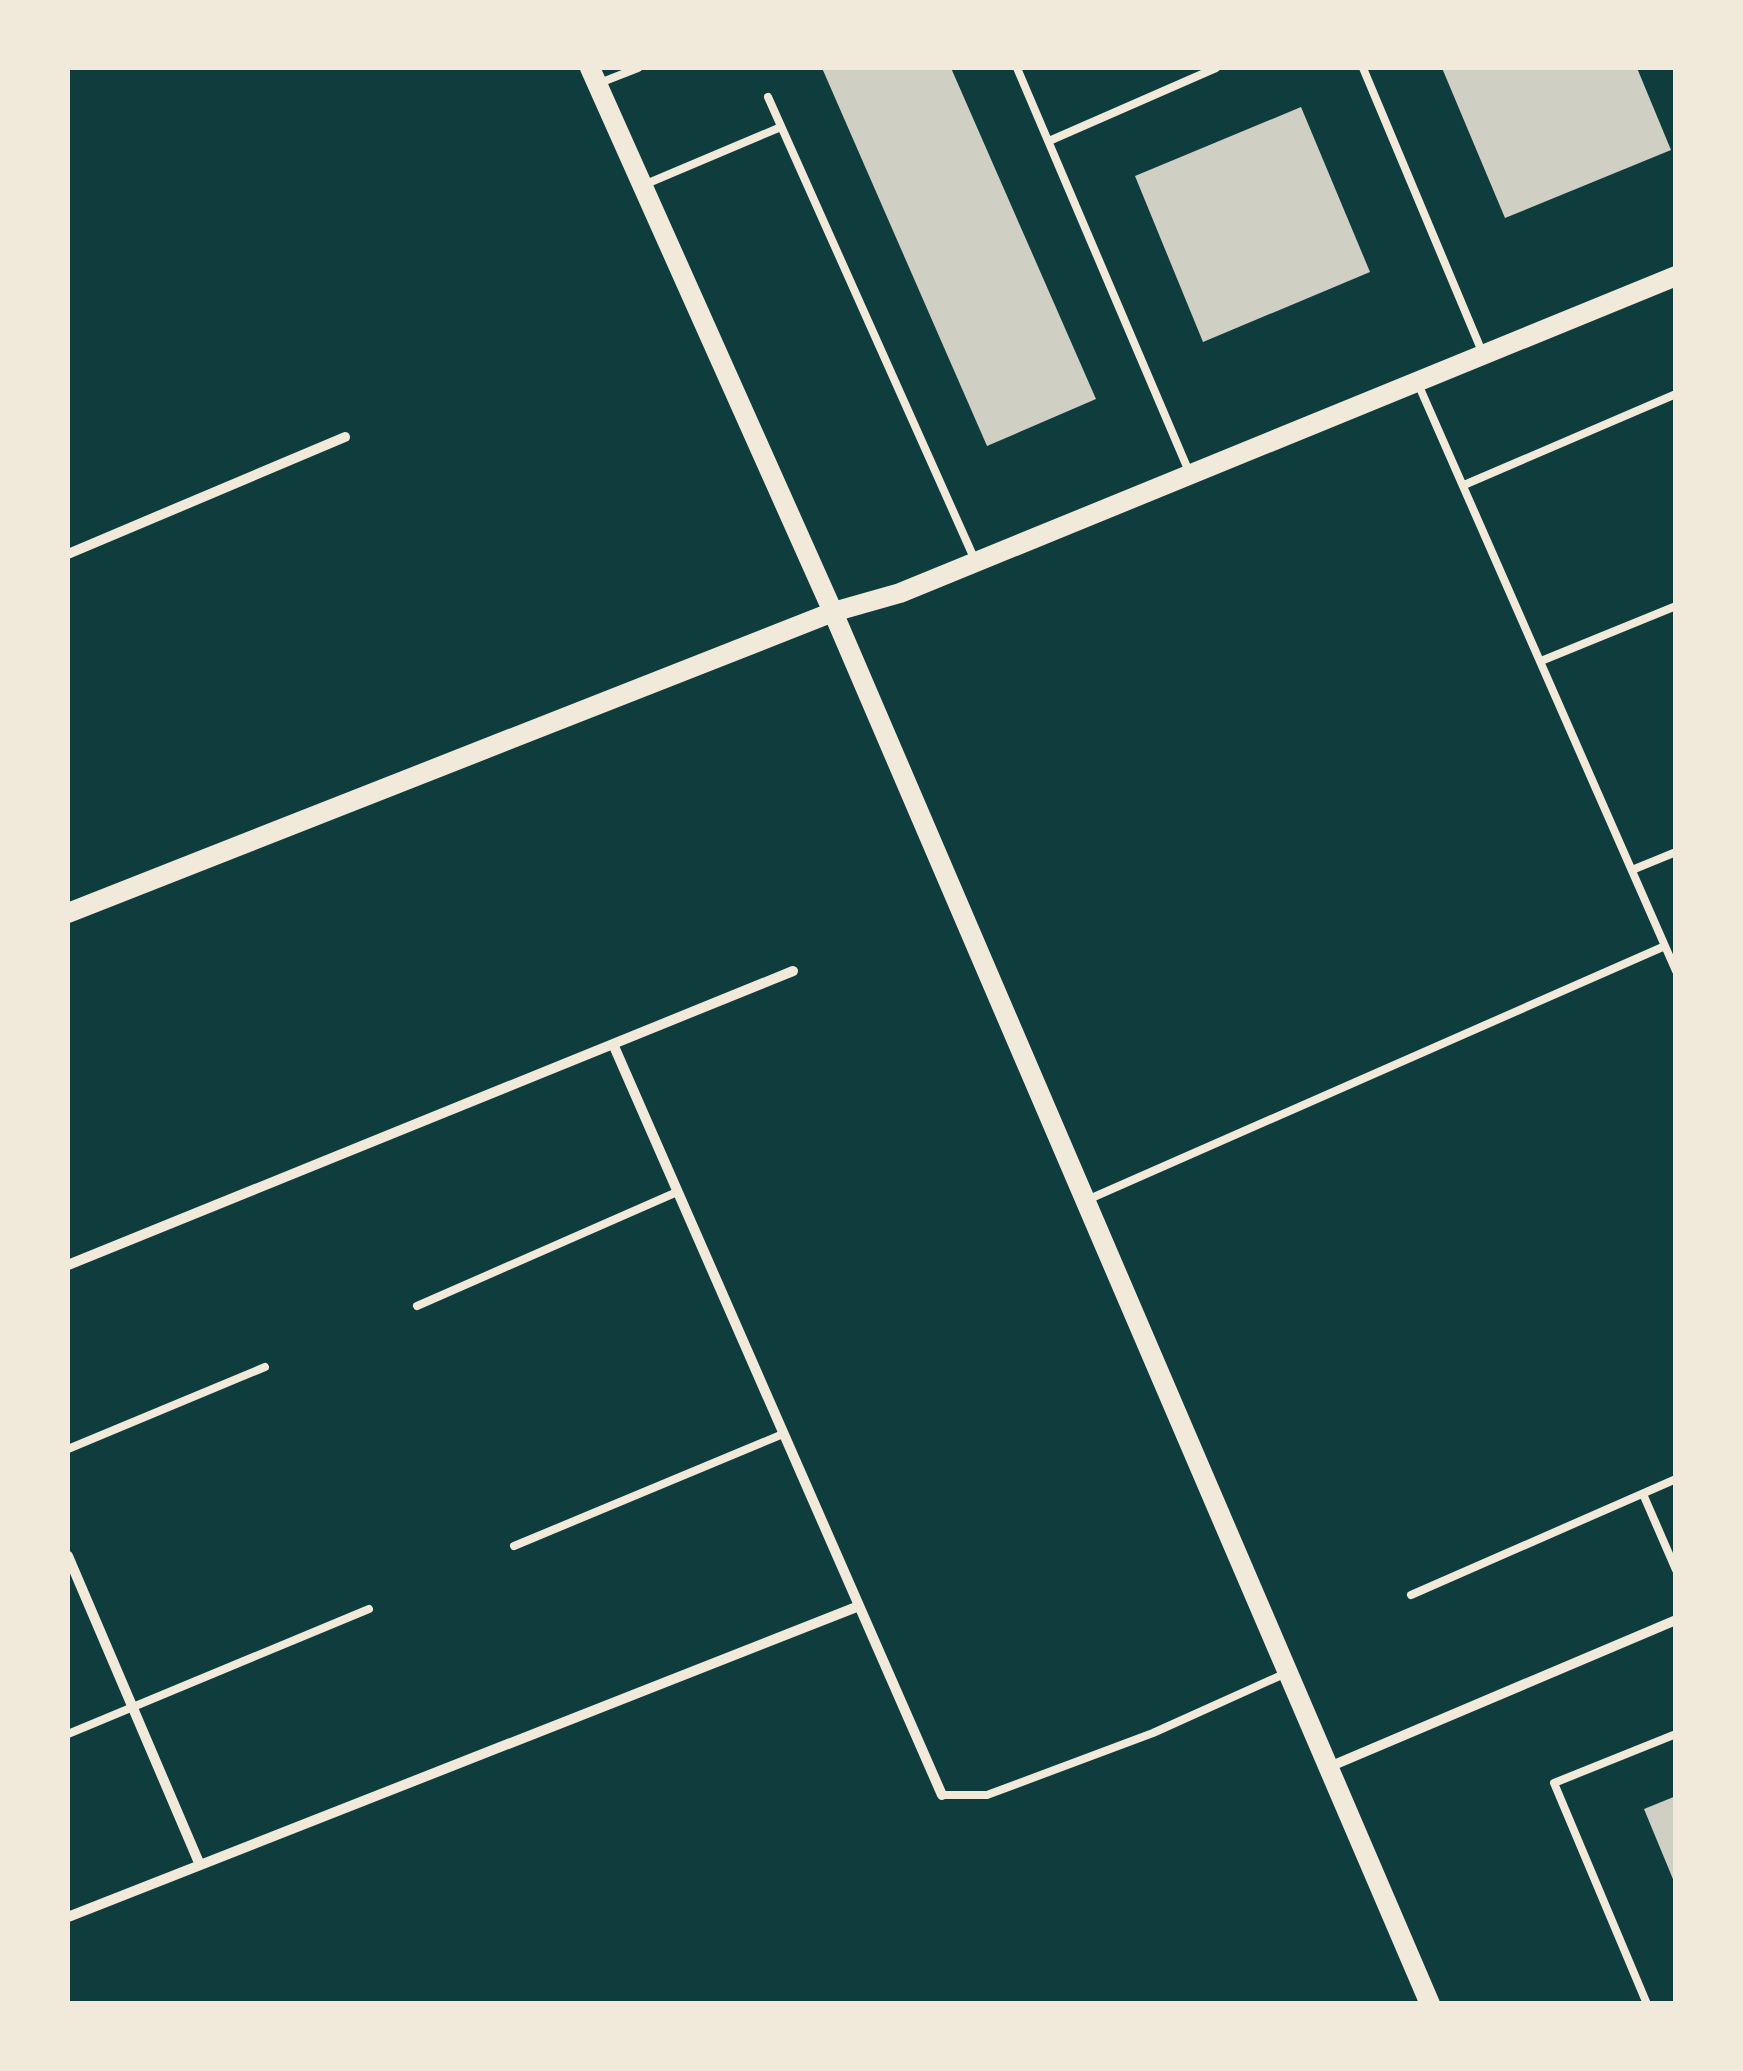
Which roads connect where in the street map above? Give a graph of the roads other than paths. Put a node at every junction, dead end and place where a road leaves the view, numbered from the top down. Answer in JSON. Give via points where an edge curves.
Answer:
{"nodes":[{"id":1,"x":638,"y":68,"type":"edge"},
{"id":2,"x":1017,"y":68,"type":"edge"},
{"id":3,"x":1216,"y":68,"type":"edge"},
{"id":4,"x":1363,"y":68,"type":"edge"},
{"id":5,"x":594,"y":76,"type":"edge"},
{"id":6,"x":768,"y":97,"type":"dead end"},
{"id":7,"x":781,"y":127,"type":"junction"},
{"id":8,"x":1048,"y":141,"type":"junction"},
{"id":9,"x":642,"y":186,"type":"junction"},
{"id":10,"x":1676,"y":276,"type":"edge"},
{"id":11,"x":1484,"y":354,"type":"junction"},
{"id":12,"x":1417,"y":382,"type":"junction"},
{"id":13,"x":1676,"y":394,"type":"edge"},
{"id":14,"x":346,"y":437,"type":"dead end"},
{"id":15,"x":1190,"y":474,"type":"junction"},
{"id":16,"x":1464,"y":485,"type":"junction"},
{"id":17,"x":68,"y":554,"type":"edge"},
{"id":18,"x":976,"y":562,"type":"junction"},
{"id":19,"x":1676,"y":606,"type":"edge"},
{"id":20,"x":832,"y":612,"type":"junction"},
{"id":21,"x":1542,"y":662,"type":"junction"},
{"id":22,"x":1676,"y":852,"type":"edge"},
{"id":23,"x":1632,"y":870,"type":"junction"},
{"id":24,"x":68,"y":913,"type":"edge"},
{"id":25,"x":1665,"y":946,"type":"junction"},
{"id":26,"x":793,"y":970,"type":"dead end"},
{"id":27,"x":1676,"y":971,"type":"edge"},
{"id":28,"x":612,"y":1044,"type":"junction"},
{"id":29,"x":677,"y":1192,"type":"junction"},
{"id":30,"x":1086,"y":1200,"type":"junction"},
{"id":31,"x":68,"y":1265,"type":"edge"},
{"id":32,"x":417,"y":1306,"type":"dead end"},
{"id":33,"x":265,"y":1367,"type":"dead end"},
{"id":34,"x":784,"y":1434,"type":"junction"},
{"id":35,"x":68,"y":1449,"type":"edge"},
{"id":36,"x":1676,"y":1480,"type":"edge"},
{"id":37,"x":1643,"y":1494,"type":"junction"},
{"id":38,"x":514,"y":1546,"type":"dead end"},
{"id":39,"x":68,"y":1556,"type":"edge"},
{"id":40,"x":1676,"y":1570,"type":"edge"},
{"id":41,"x":1411,"y":1595,"type":"dead end"},
{"id":42,"x":859,"y":1606,"type":"junction"},
{"id":43,"x":369,"y":1609,"type":"dead end"},
{"id":44,"x":1676,"y":1620,"type":"edge"},
{"id":45,"x":1288,"y":1672,"type":"junction"},
{"id":46,"x":132,"y":1707,"type":"junction"},
{"id":47,"x":68,"y":1734,"type":"edge"},
{"id":48,"x":1676,"y":1734,"type":"edge"},
{"id":49,"x":1329,"y":1767,"type":"junction"},
{"id":50,"x":942,"y":1795,"type":"joint"},
{"id":51,"x":200,"y":1865,"type":"junction"},
{"id":52,"x":68,"y":1917,"type":"edge"},
{"id":53,"x":1430,"y":2004,"type":"edge"},
{"id":54,"x":1646,"y":2004,"type":"edge"}],
"edges":[{"from":1,"to":5,"type":"lane"},
{"from":2,"to":8,"type":"lane"},
{"from":3,"to":8,"type":"lane"},
{"from":4,"to":11,"type":"lane"},
{"from":5,"to":9,"type":"main road"},
{"from":6,"to":7,"type":"lane"},
{"from":7,"to":9,"type":"lane"},
{"from":7,"to":18,"type":"lane"},
{"from":8,"to":15,"type":"lane"},
{"from":9,"to":20,"type":"main road"},
{"from":10,"to":11,"type":"main road"},
{"from":11,"to":12,"type":"main road"},
{"from":12,"to":15,"type":"main road"},
{"from":12,"to":16,"type":"lane"},
{"from":13,"to":16,"type":"lane"},
{"from":14,"to":17,"type":"street"},
{"from":15,"to":18,"type":"main road"},
{"from":16,"to":21,"type":"lane"},
{"from":18,"to":20,"type":"main road","via":[[900,594]]},
{"from":19,"to":21,"type":"lane"},
{"from":20,"to":24,"type":"main road"},
{"from":20,"to":30,"type":"main road"},
{"from":21,"to":23,"type":"lane"},
{"from":22,"to":23,"type":"lane"},
{"from":23,"to":25,"type":"lane"},
{"from":25,"to":27,"type":"lane"},
{"from":25,"to":30,"type":"lane"},
{"from":26,"to":28,"type":"street"},
{"from":28,"to":29,"type":"street"},
{"from":28,"to":31,"type":"street"},
{"from":29,"to":32,"type":"lane"},
{"from":29,"to":34,"type":"street"},
{"from":30,"to":45,"type":"main road"},
{"from":33,"to":35,"type":"lane"},
{"from":34,"to":38,"type":"lane"},
{"from":34,"to":42,"type":"street"},
{"from":36,"to":37,"type":"lane"},
{"from":37,"to":40,"type":"lane"},
{"from":37,"to":41,"type":"lane"},
{"from":39,"to":46,"type":"street"},
{"from":42,"to":50,"type":"street"},
{"from":42,"to":51,"type":"street"},
{"from":43,"to":46,"type":"lane"},
{"from":44,"to":49,"type":"street"},
{"from":45,"to":49,"type":"main road"},
{"from":45,"to":50,"type":"lane","via":[[1153,1733],[987,1795]]},
{"from":46,"to":47,"type":"lane"},
{"from":46,"to":51,"type":"street"},
{"from":48,"to":54,"type":"lane","via":[[1554,1782]]},
{"from":49,"to":53,"type":"main road"},
{"from":51,"to":52,"type":"street"}]}
